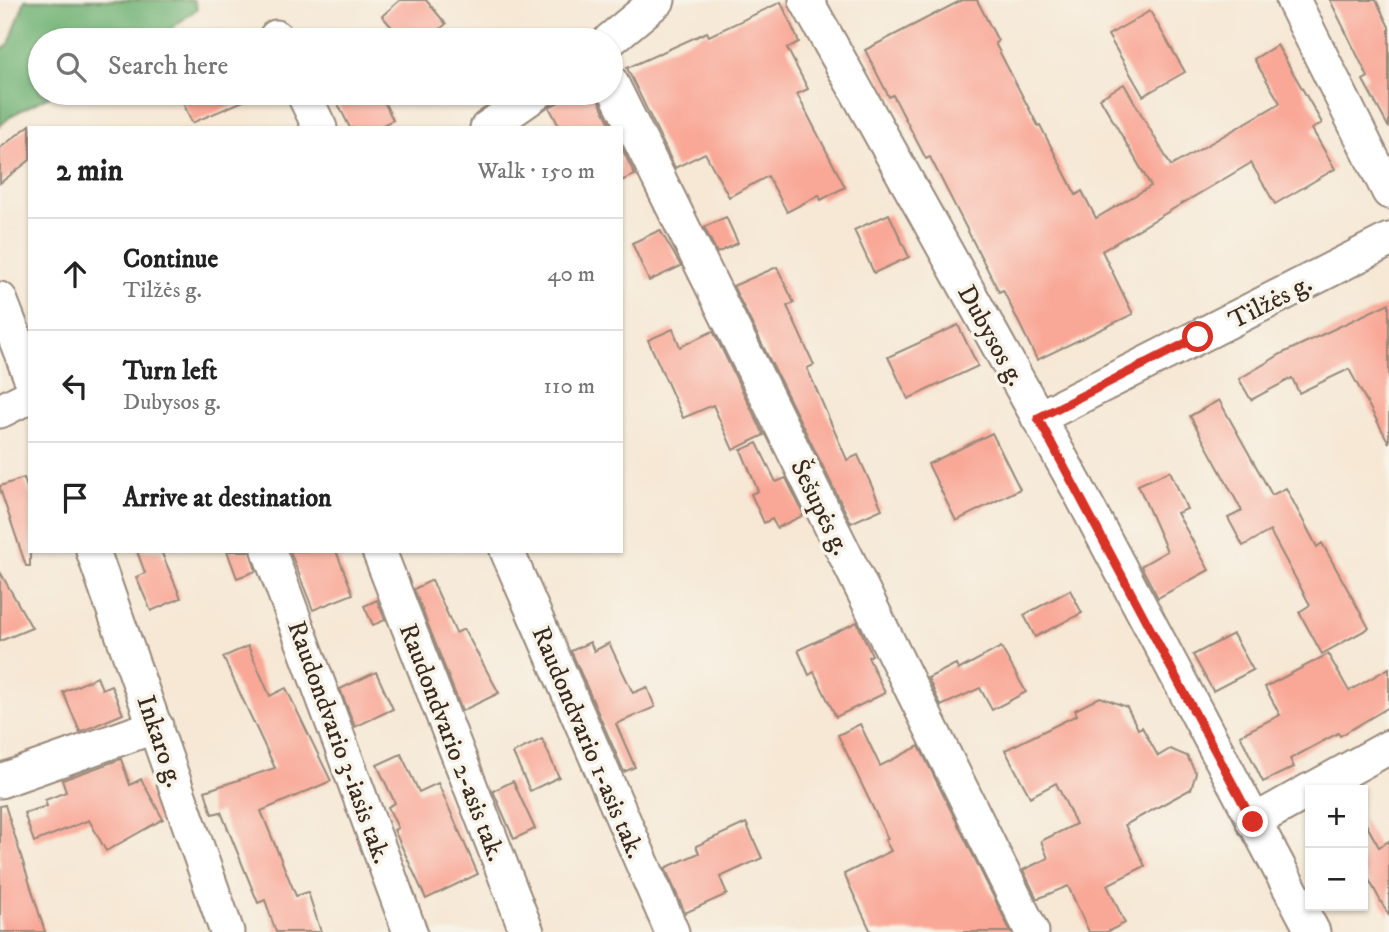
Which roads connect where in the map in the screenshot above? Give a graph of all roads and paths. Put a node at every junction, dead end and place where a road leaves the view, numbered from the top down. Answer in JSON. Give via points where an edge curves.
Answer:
{"nodes":[{"id":1,"x":658,"y":0,"type":"edge"},
{"id":2,"x":806,"y":0,"type":"edge"},
{"id":3,"x":1293,"y":0,"type":"edge"},
{"id":4,"x":623,"y":29,"type":"edge"},
{"id":5,"x":309,"y":105,"type":"edge"},
{"id":6,"x":520,"y":105,"type":"edge"},
{"id":7,"x":622,"y":105,"type":"edge"},
{"id":8,"x":319,"y":126,"type":"edge"},
{"id":9,"x":490,"y":126,"type":"edge"},
{"id":10,"x":1389,"y":192,"type":"edge"},
{"id":11,"x":1389,"y":240,"type":"edge"},
{"id":12,"x":0,"y":299,"type":"edge"},
{"id":13,"x":28,"y":371,"type":"edge"},
{"id":14,"x":28,"y":397,"type":"edge"},
{"id":15,"x":0,"y":411,"type":"edge"},
{"id":16,"x":1038,"y":418,"type":"junction"},
{"id":17,"x":94,"y":553,"type":"edge"},
{"id":18,"x":270,"y":553,"type":"edge"},
{"id":19,"x":380,"y":553,"type":"edge"},
{"id":20,"x":508,"y":553,"type":"edge"},
{"id":21,"x":156,"y":726,"type":"junction"},
{"id":22,"x":1389,"y":747,"type":"edge"},
{"id":23,"x":0,"y":781,"type":"edge"},
{"id":24,"x":1319,"y":785,"type":"edge"},
{"id":25,"x":1305,"y":793,"type":"edge"},
{"id":26,"x":1253,"y":822,"type":"junction"},
{"id":27,"x":227,"y":932,"type":"edge"},
{"id":28,"x":410,"y":932,"type":"edge"},
{"id":29,"x":527,"y":932,"type":"edge"},
{"id":30,"x":672,"y":932,"type":"edge"},
{"id":31,"x":1032,"y":932,"type":"edge"},
{"id":32,"x":1313,"y":932,"type":"edge"}],
"edges":[{"from":1,"to":4,"type":"street"},
{"from":2,"to":16,"type":"street","name":"Dubysos g."},
{"from":3,"to":10,"type":"street"},
{"from":5,"to":8,"type":"street"},
{"from":6,"to":9,"type":"street"},
{"from":7,"to":31,"type":"street","name":"Šešupės g."},
{"from":11,"to":16,"type":"street","name":"Tilžės g."},
{"from":12,"to":13,"type":"street"},
{"from":14,"to":15,"type":"street"},
{"from":16,"to":26,"type":"street","name":"Dubysos g."},
{"from":17,"to":21,"type":"street","name":"Inkaro g."},
{"from":18,"to":28,"type":"street","name":"Raudondvario 3-iasis tak."},
{"from":19,"to":29,"type":"street","name":"Raudondvario 2-asis tak."},
{"from":20,"to":30,"type":"street","name":"Raudondvario 1-asis tak."},
{"from":21,"to":23,"type":"street"},
{"from":21,"to":27,"type":"street","name":"Inkaro g."},
{"from":22,"to":24,"type":"street"},
{"from":25,"to":26,"type":"street"},
{"from":26,"to":32,"type":"street","name":"Dubysos g."}]}
